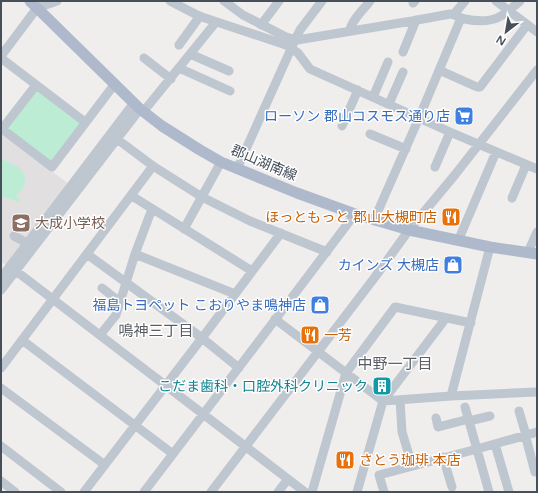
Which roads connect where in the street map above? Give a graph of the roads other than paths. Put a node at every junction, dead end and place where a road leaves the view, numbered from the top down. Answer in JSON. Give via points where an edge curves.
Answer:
{"nodes":[{"id":1,"x":57,"y":1,"type":"edge"},
{"id":2,"x":170,"y":1,"type":"edge"},
{"id":3,"x":224,"y":1,"type":"edge"},
{"id":4,"x":279,"y":1,"type":"edge"},
{"id":5,"x":322,"y":1,"type":"edge"},
{"id":6,"x":370,"y":1,"type":"edge"},
{"id":7,"x":465,"y":1,"type":"edge"},
{"id":8,"x":496,"y":1,"type":"edge"},
{"id":9,"x":520,"y":1,"type":"edge"},
{"id":10,"x":34,"y":4,"type":"edge"},
{"id":11,"x":508,"y":11,"type":"junction"},
{"id":12,"x":200,"y":16,"type":"junction"},
{"id":13,"x":458,"y":16,"type":"junction"},
{"id":14,"x":416,"y":20,"type":"junction"},
{"id":15,"x":216,"y":22,"type":"junction"},
{"id":16,"x":261,"y":25,"type":"junction"},
{"id":17,"x":527,"y":25,"type":"junction"},
{"id":18,"x":350,"y":31,"type":"junction"},
{"id":19,"x":537,"y":32,"type":"edge"},
{"id":20,"x":293,"y":44,"type":"junction"},
{"id":21,"x":179,"y":45,"type":"dead end"},
{"id":22,"x":403,"y":52,"type":"dead end"},
{"id":23,"x":190,"y":54,"type":"junction"},
{"id":24,"x":1,"y":57,"type":"edge"},
{"id":25,"x":144,"y":58,"type":"dead end"},
{"id":26,"x":388,"y":62,"type":"dead end"},
{"id":27,"x":179,"y":68,"type":"junction"},
{"id":28,"x":439,"y":70,"type":"junction"},
{"id":29,"x":537,"y":70,"type":"edge"},
{"id":30,"x":229,"y":71,"type":"dead end"},
{"id":31,"x":403,"y":72,"type":"dead end"},
{"id":32,"x":170,"y":79,"type":"junction"},
{"id":33,"x":36,"y":85,"type":"junction"},
{"id":34,"x":114,"y":85,"type":"junction"},
{"id":35,"x":358,"y":90,"type":"junction"},
{"id":36,"x":230,"y":91,"type":"dead end"},
{"id":37,"x":373,"y":97,"type":"junction"},
{"id":38,"x":389,"y":104,"type":"junction"},
{"id":39,"x":136,"y":110,"type":"junction"},
{"id":40,"x":420,"y":118,"type":"junction"},
{"id":41,"x":85,"y":122,"type":"junction"},
{"id":42,"x":342,"y":126,"type":"dead end"},
{"id":43,"x":2,"y":129,"type":"edge"},
{"id":44,"x":450,"y":132,"type":"junction"},
{"id":45,"x":370,"y":134,"type":"dead end"},
{"id":46,"x":117,"y":139,"type":"junction"},
{"id":47,"x":479,"y":144,"type":"junction"},
{"id":48,"x":406,"y":149,"type":"junction"},
{"id":49,"x":496,"y":152,"type":"junction"},
{"id":50,"x":222,"y":162,"type":"junction"},
{"id":51,"x":526,"y":165,"type":"junction"},
{"id":52,"x":154,"y":166,"type":"junction"},
{"id":53,"x":435,"y":167,"type":"dead end"},
{"id":54,"x":237,"y":169,"type":"junction"},
{"id":55,"x":537,"y":169,"type":"edge"},
{"id":56,"x":132,"y":196,"type":"junction"},
{"id":57,"x":202,"y":197,"type":"junction"},
{"id":58,"x":512,"y":198,"type":"dead end"},
{"id":59,"x":152,"y":209,"type":"junction"},
{"id":60,"x":355,"y":214,"type":"junction"},
{"id":61,"x":374,"y":220,"type":"junction"},
{"id":62,"x":184,"y":229,"type":"junction"},
{"id":63,"x":409,"y":230,"type":"junction"},
{"id":64,"x":537,"y":232,"type":"edge"},
{"id":65,"x":281,"y":233,"type":"junction"},
{"id":66,"x":14,"y":236,"type":"dead end"},
{"id":67,"x":458,"y":240,"type":"junction"},
{"id":68,"x":27,"y":243,"type":"dead end"},
{"id":69,"x":490,"y":247,"type":"junction"},
{"id":70,"x":327,"y":252,"type":"junction"},
{"id":71,"x":532,"y":253,"type":"edge"},
{"id":72,"x":87,"y":254,"type":"junction"},
{"id":73,"x":135,"y":254,"type":"junction"},
{"id":74,"x":16,"y":271,"type":"junction"},
{"id":75,"x":252,"y":271,"type":"junction"},
{"id":76,"x":1,"y":278,"type":"edge"},
{"id":77,"x":126,"y":282,"type":"junction"},
{"id":78,"x":1,"y":285,"type":"edge"},
{"id":79,"x":102,"y":288,"type":"dead end"},
{"id":80,"x":1,"y":290,"type":"edge"},
{"id":81,"x":235,"y":294,"type":"junction"},
{"id":82,"x":53,"y":300,"type":"junction"},
{"id":83,"x":120,"y":302,"type":"junction"},
{"id":84,"x":444,"y":318,"type":"junction"},
{"id":85,"x":275,"y":319,"type":"junction"},
{"id":86,"x":471,"y":323,"type":"junction"},
{"id":87,"x":100,"y":335,"type":"junction"},
{"id":88,"x":202,"y":338,"type":"junction"},
{"id":89,"x":22,"y":340,"type":"junction"},
{"id":90,"x":317,"y":352,"type":"junction"},
{"id":91,"x":1,"y":368,"type":"edge"},
{"id":92,"x":239,"y":368,"type":"junction"},
{"id":93,"x":346,"y":373,"type":"junction"},
{"id":94,"x":165,"y":385,"type":"junction"},
{"id":95,"x":1,"y":388,"type":"edge"},
{"id":96,"x":537,"y":392,"type":"edge"},
{"id":97,"x":451,"y":396,"type":"junction"},
{"id":98,"x":400,"y":400,"type":"junction"},
{"id":99,"x":383,"y":401,"type":"junction"},
{"id":100,"x":465,"y":407,"type":"dead end"},
{"id":101,"x":519,"y":411,"type":"dead end"},
{"id":102,"x":203,"y":414,"type":"junction"},
{"id":103,"x":490,"y":416,"type":"dead end"},
{"id":104,"x":436,"y":418,"type":"dead end"},
{"id":105,"x":469,"y":420,"type":"junction"},
{"id":106,"x":136,"y":425,"type":"junction"},
{"id":107,"x":537,"y":432,"type":"edge"},
{"id":108,"x":526,"y":435,"type":"junction"},
{"id":109,"x":495,"y":444,"type":"junction"},
{"id":110,"x":1,"y":446,"type":"edge"},
{"id":111,"x":246,"y":447,"type":"junction"},
{"id":112,"x":477,"y":449,"type":"junction"},
{"id":113,"x":173,"y":454,"type":"junction"},
{"id":114,"x":443,"y":457,"type":"junction"},
{"id":115,"x":105,"y":465,"type":"junction"},
{"id":116,"x":412,"y":465,"type":"junction"},
{"id":117,"x":535,"y":472,"type":"dead end"},
{"id":118,"x":288,"y":479,"type":"junction"},
{"id":119,"x":1,"y":481,"type":"edge"},
{"id":120,"x":1,"y":485,"type":"edge"},
{"id":121,"x":452,"y":487,"type":"dead end"},
{"id":122,"x":10,"y":492,"type":"edge"},
{"id":123,"x":15,"y":492,"type":"edge"},
{"id":124,"x":61,"y":492,"type":"edge"},
{"id":125,"x":84,"y":492,"type":"edge"},
{"id":126,"x":144,"y":492,"type":"edge"},
{"id":127,"x":211,"y":492,"type":"edge"},
{"id":128,"x":278,"y":492,"type":"edge"},
{"id":129,"x":305,"y":492,"type":"edge"},
{"id":130,"x":312,"y":492,"type":"edge"},
{"id":131,"x":357,"y":492,"type":"edge"},
{"id":132,"x":384,"y":492,"type":"edge"},
{"id":133,"x":488,"y":492,"type":"edge"},
{"id":134,"x":509,"y":492,"type":"edge"}],
"edges":[{"from":1,"to":10,"type":"street"},
{"from":2,"to":12,"type":"street"},
{"from":3,"to":16,"type":"street"},
{"from":4,"to":16,"type":"street"},
{"from":5,"to":20,"type":"street","via":[[300,30]]},
{"from":6,"to":18,"type":"street","via":[[352,24]]},
{"from":7,"to":13,"type":"street"},
{"from":8,"to":11,"type":"street"},
{"from":9,"to":11,"type":"street"},
{"from":10,"to":24,"type":"street"},
{"from":10,"to":34,"type":"main road","name":"郡山湖南線"},
{"from":11,"to":13,"type":"street","via":[[488,20],[472,20]]},
{"from":11,"to":17,"type":"street"},
{"from":12,"to":15,"type":"street"},
{"from":12,"to":21,"type":"street"},
{"from":13,"to":14,"type":"street","via":[[450,14]]},
{"from":13,"to":28,"type":"street"},
{"from":14,"to":18,"type":"street"},
{"from":14,"to":22,"type":"street"},
{"from":15,"to":20,"type":"street"},
{"from":15,"to":23,"type":"street"},
{"from":16,"to":20,"type":"street","via":[[286,37]]},
{"from":17,"to":19,"type":"street"},
{"from":17,"to":28,"type":"street","via":[[480,86],[477,87]]},
{"from":18,"to":20,"type":"street"},
{"from":20,"to":35,"type":"street","via":[[310,69]]},
{"from":20,"to":54,"type":"street"},
{"from":23,"to":27,"type":"street"},
{"from":23,"to":30,"type":"street"},
{"from":24,"to":33,"type":"street"},
{"from":25,"to":32,"type":"street"},
{"from":26,"to":37,"type":"street"},
{"from":27,"to":32,"type":"street"},
{"from":27,"to":36,"type":"street"},
{"from":28,"to":40,"type":"street"},
{"from":29,"to":47,"type":"street"},
{"from":31,"to":38,"type":"street"},
{"from":32,"to":39,"type":"street"},
{"from":33,"to":41,"type":"street"},
{"from":33,"to":43,"type":"street"},
{"from":34,"to":39,"type":"main road","name":"郡山湖南線"},
{"from":34,"to":41,"type":"street"},
{"from":35,"to":37,"type":"street"},
{"from":35,"to":42,"type":"street"},
{"from":37,"to":38,"type":"street"},
{"from":38,"to":40,"type":"street"},
{"from":39,"to":46,"type":"street"},
{"from":39,"to":50,"type":"main road","name":"郡山湖南線"},
{"from":39,"to":76,"type":"street"},
{"from":39,"to":78,"type":"street"},
{"from":40,"to":44,"type":"street"},
{"from":40,"to":48,"type":"street"},
{"from":41,"to":43,"type":"street","via":[[52,167]]},
{"from":44,"to":47,"type":"street"},
{"from":44,"to":53,"type":"street"},
{"from":45,"to":48,"type":"street"},
{"from":46,"to":52,"type":"street"},
{"from":46,"to":74,"type":"street"},
{"from":47,"to":49,"type":"street"},
{"from":47,"to":63,"type":"street"},
{"from":48,"to":61,"type":"street"},
{"from":49,"to":51,"type":"street"},
{"from":49,"to":67,"type":"street"},
{"from":50,"to":54,"type":"main road","name":"郡山湖南線"},
{"from":50,"to":57,"type":"street"},
{"from":51,"to":55,"type":"street"},
{"from":51,"to":58,"type":"street"},
{"from":52,"to":56,"type":"street"},
{"from":52,"to":57,"type":"street"},
{"from":54,"to":60,"type":"main road","name":"郡山湖南線"},
{"from":56,"to":59,"type":"street"},
{"from":56,"to":72,"type":"street"},
{"from":57,"to":62,"type":"street"},
{"from":57,"to":65,"type":"street"},
{"from":59,"to":62,"type":"street"},
{"from":59,"to":73,"type":"street"},
{"from":60,"to":61,"type":"main road","name":"郡山湖南線"},
{"from":60,"to":70,"type":"street"},
{"from":61,"to":63,"type":"main road","name":"郡山湖南線"},
{"from":62,"to":75,"type":"street"},
{"from":63,"to":67,"type":"main road","name":"郡山湖南線"},
{"from":63,"to":90,"type":"street"},
{"from":64,"to":71,"type":"street"},
{"from":65,"to":70,"type":"street"},
{"from":65,"to":75,"type":"street"},
{"from":66,"to":68,"type":"street"},
{"from":67,"to":69,"type":"main road","name":"郡山湖南線"},
{"from":69,"to":71,"type":"main road","name":"郡山湖南線"},
{"from":69,"to":86,"type":"street"},
{"from":70,"to":85,"type":"street"},
{"from":72,"to":77,"type":"street"},
{"from":72,"to":82,"type":"street"},
{"from":73,"to":77,"type":"street"},
{"from":73,"to":81,"type":"street"},
{"from":74,"to":80,"type":"street"},
{"from":74,"to":82,"type":"street"},
{"from":75,"to":81,"type":"street"},
{"from":77,"to":83,"type":"street"},
{"from":77,"to":88,"type":"street"},
{"from":79,"to":83,"type":"street"},
{"from":81,"to":88,"type":"street"},
{"from":82,"to":87,"type":"street"},
{"from":82,"to":89,"type":"street"},
{"from":83,"to":87,"type":"street","via":[[116,315]]},
{"from":84,"to":86,"type":"street"},
{"from":84,"to":93,"type":"street","via":[[396,307]]},
{"from":84,"to":99,"type":"street"},
{"from":85,"to":90,"type":"street"},
{"from":85,"to":92,"type":"street"},
{"from":86,"to":97,"type":"street"},
{"from":87,"to":94,"type":"street"},
{"from":88,"to":92,"type":"street"},
{"from":88,"to":94,"type":"street"},
{"from":89,"to":91,"type":"street"},
{"from":89,"to":106,"type":"street"},
{"from":90,"to":93,"type":"street"},
{"from":90,"to":111,"type":"street"},
{"from":92,"to":102,"type":"street"},
{"from":93,"to":99,"type":"street"},
{"from":93,"to":130,"type":"street"},
{"from":94,"to":102,"type":"street"},
{"from":94,"to":106,"type":"street"},
{"from":95,"to":115,"type":"street"},
{"from":96,"to":97,"type":"street"},
{"from":97,"to":98,"type":"street"},
{"from":98,"to":99,"type":"street"},
{"from":98,"to":116,"type":"street","via":[[402,432]]},
{"from":99,"to":131,"type":"street"},
{"from":100,"to":105,"type":"street"},
{"from":101,"to":108,"type":"street"},
{"from":102,"to":111,"type":"street"},
{"from":102,"to":113,"type":"street"},
{"from":103,"to":105,"type":"street"},
{"from":104,"to":105,"type":"street","via":[[438,427]]},
{"from":105,"to":112,"type":"street"},
{"from":106,"to":113,"type":"street"},
{"from":106,"to":115,"type":"street"},
{"from":107,"to":108,"type":"street"},
{"from":108,"to":109,"type":"street"},
{"from":108,"to":117,"type":"street"},
{"from":109,"to":112,"type":"street"},
{"from":109,"to":134,"type":"street"},
{"from":110,"to":124,"type":"street"},
{"from":111,"to":118,"type":"street"},
{"from":111,"to":127,"type":"street"},
{"from":112,"to":114,"type":"street"},
{"from":112,"to":133,"type":"street"},
{"from":113,"to":126,"type":"street"},
{"from":114,"to":116,"type":"street"},
{"from":114,"to":121,"type":"street"},
{"from":115,"to":125,"type":"street"},
{"from":116,"to":132,"type":"street","via":[[378,474]]},
{"from":118,"to":128,"type":"street"},
{"from":118,"to":129,"type":"street"},
{"from":119,"to":123,"type":"street"},
{"from":120,"to":122,"type":"street"}]}
